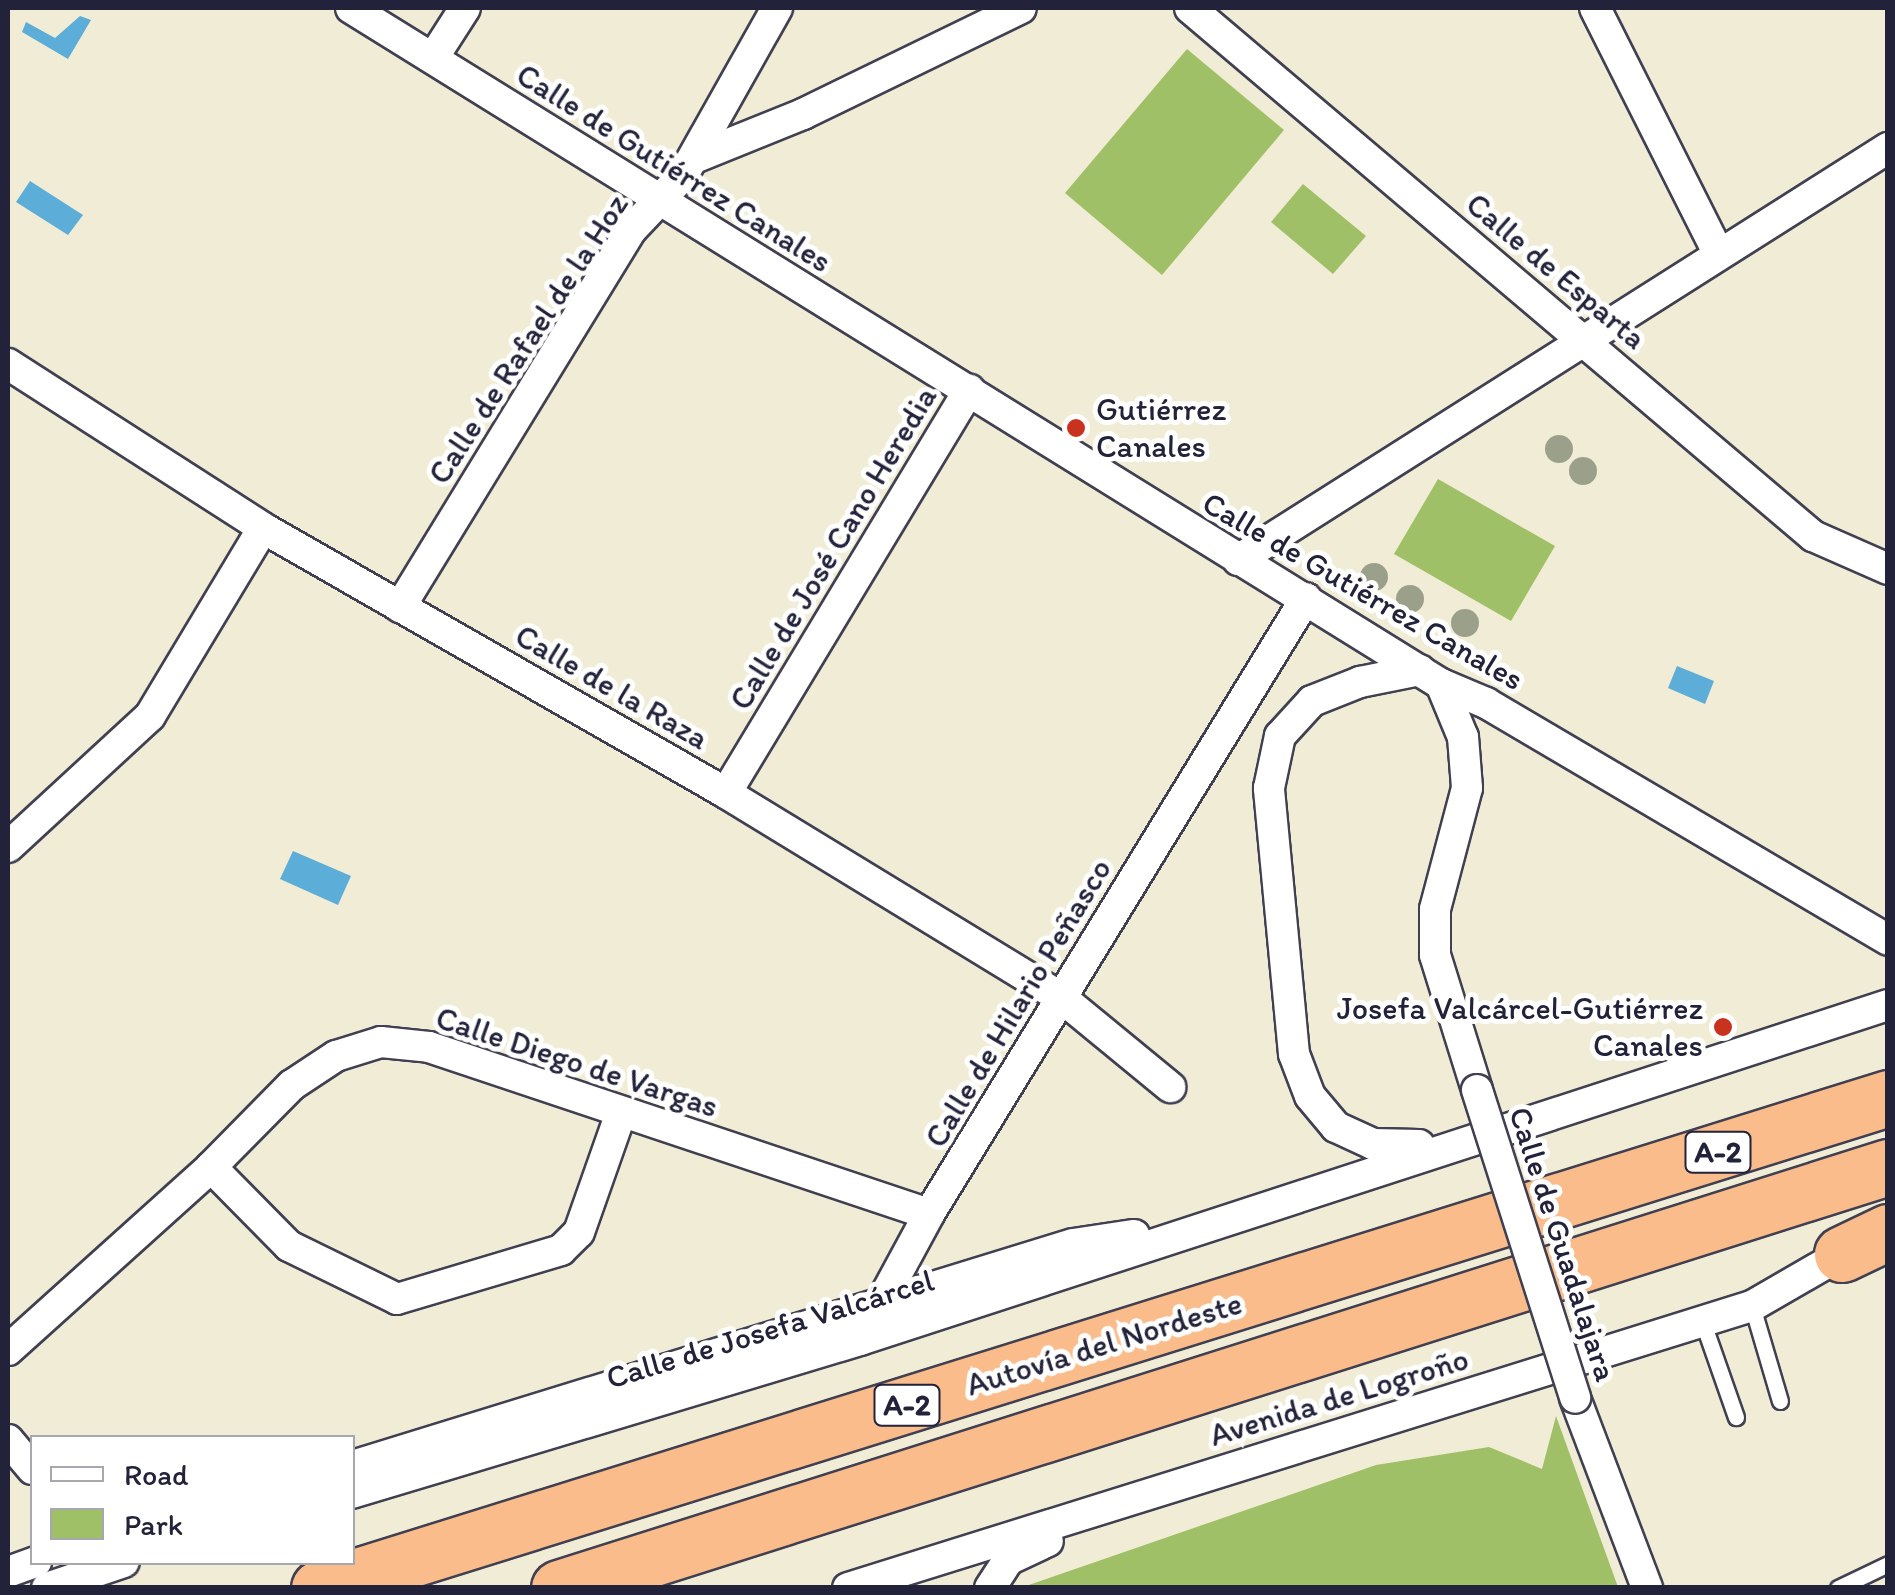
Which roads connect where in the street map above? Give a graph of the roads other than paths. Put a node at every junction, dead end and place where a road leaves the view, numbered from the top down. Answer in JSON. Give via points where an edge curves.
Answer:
{"nodes":[{"id":1,"x":351,"y":8,"type":"edge"},
{"id":2,"x":465,"y":8,"type":"edge"},
{"id":3,"x":777,"y":8,"type":"edge"},
{"id":4,"x":1020,"y":8,"type":"edge"},
{"id":5,"x":1190,"y":8,"type":"edge"},
{"id":6,"x":1595,"y":8,"type":"edge"},
{"id":7,"x":433,"y":58,"type":"junction"},
{"id":8,"x":1888,"y":148,"type":"edge"},
{"id":9,"x":694,"y":158,"type":"junction"},
{"id":10,"x":657,"y":202,"type":"junction"},
{"id":11,"x":1718,"y":253,"type":"junction"},
{"id":12,"x":1585,"y":340,"type":"junction"},
{"id":13,"x":8,"y":364,"type":"edge"},
{"id":14,"x":969,"y":390,"type":"junction"},
{"id":15,"x":263,"y":528,"type":"junction"},
{"id":16,"x":1238,"y":560,"type":"junction"},
{"id":17,"x":1888,"y":569,"type":"edge"},
{"id":18,"x":1306,"y":598,"type":"junction"},
{"id":19,"x":400,"y":607,"type":"junction"},
{"id":20,"x":1430,"y":677,"type":"junction"},
{"id":21,"x":726,"y":794,"type":"junction"},
{"id":22,"x":8,"y":847,"type":"edge"},
{"id":23,"x":1888,"y":940,"type":"edge"},
{"id":24,"x":1063,"y":999,"type":"junction"},
{"id":25,"x":1888,"y":1004,"type":"edge"},
{"id":26,"x":1170,"y":1087,"type":"dead end"},
{"id":27,"x":1888,"y":1098,"type":"edge"},
{"id":28,"x":622,"y":1112,"type":"junction"},
{"id":29,"x":1441,"y":1145,"type":"junction"},
{"id":30,"x":212,"y":1167,"type":"junction"},
{"id":31,"x":1888,"y":1167,"type":"edge"},
{"id":32,"x":929,"y":1214,"type":"junction"},
{"id":33,"x":1206,"y":1225,"type":"junction"},
{"id":34,"x":1865,"y":1243,"type":"edge"},
{"id":35,"x":881,"y":1304,"type":"junction"},
{"id":36,"x":1752,"y":1306,"type":"junction"},
{"id":37,"x":1702,"y":1320,"type":"junction"},
{"id":38,"x":860,"y":1340,"type":"junction"},
{"id":39,"x":8,"y":1350,"type":"edge"},
{"id":40,"x":1780,"y":1401,"type":"dead end"},
{"id":41,"x":1736,"y":1417,"type":"dead end"},
{"id":42,"x":8,"y":1440,"type":"edge"},
{"id":43,"x":355,"y":1465,"type":"edge"},
{"id":44,"x":30,"y":1467,"type":"edge"},
{"id":45,"x":1156,"y":1491,"type":"junction"},
{"id":46,"x":355,"y":1492,"type":"edge"},
{"id":47,"x":1888,"y":1564,"type":"edge"},
{"id":48,"x":115,"y":1565,"type":"edge"},
{"id":49,"x":43,"y":1588,"type":"edge"},
{"id":50,"x":319,"y":1588,"type":"edge"},
{"id":51,"x":560,"y":1588,"type":"edge"},
{"id":52,"x":848,"y":1588,"type":"edge"},
{"id":53,"x":990,"y":1588,"type":"edge"},
{"id":54,"x":1647,"y":1588,"type":"edge"},
{"id":55,"x":1838,"y":1588,"type":"edge"}],
"edges":[{"from":1,"to":7,"type":"street","name":"Calle de Gutiérrez Canales"},
{"from":2,"to":7,"type":"street"},
{"from":3,"to":9,"type":"street","name":"Calle de Rafael de la Hoz"},
{"from":4,"to":9,"type":"street","via":[[803,114]]},
{"from":5,"to":12,"type":"street","name":"Calle de Esparta"},
{"from":6,"to":11,"type":"street"},
{"from":7,"to":10,"type":"street","name":"Calle de Gutiérrez Canales"},
{"from":8,"to":11,"type":"street"},
{"from":9,"to":10,"type":"street","name":"Calle de Rafael de la Hoz"},
{"from":10,"to":14,"type":"street","name":"Calle de Gutiérrez Canales"},
{"from":10,"to":19,"type":"street","name":"Calle de Rafael de la Hoz","via":[[632,229]]},
{"from":11,"to":12,"type":"street"},
{"from":12,"to":16,"type":"street"},
{"from":12,"to":17,"type":"street","name":"Calle de Esparta","via":[[1813,536]]},
{"from":13,"to":15,"type":"street","name":"Calle de la Raza"},
{"from":14,"to":16,"type":"street","name":"Calle de Gutiérrez Canales"},
{"from":14,"to":21,"type":"street","name":"Calle de José Cano Heredia"},
{"from":15,"to":19,"type":"street","name":"Calle de la Raza"},
{"from":15,"to":22,"type":"street","via":[[150,716]]},
{"from":16,"to":18,"type":"street","name":"Calle de Gutiérrez Canales"},
{"from":18,"to":20,"type":"street","name":"Calle de Gutiérrez Canales"},
{"from":18,"to":24,"type":"street","name":"Calle de Hilario Peñasco"},
{"from":19,"to":21,"type":"street","name":"Calle de la Raza"},
{"from":20,"to":23,"type":"street","name":"Calle de Gutiérrez Canales"},
{"from":20,"to":29,"type":"street","via":[[1360,682],[1312,701],[1280,736],[1269,788],[1294,1054],[1310,1096],[1336,1127],[1373,1144]]},
{"from":20,"to":54,"type":"street","name":"Calle de Guadalajara","bridge":true,"via":[[1463,736],[1467,788],[1435,909],[1435,955],[1575,1398]]},
{"from":21,"to":24,"type":"street","name":"Calle de la Raza"},
{"from":24,"to":26,"type":"street","name":"Calle de la Raza"},
{"from":24,"to":32,"type":"street","name":"Calle de Hilario Peñasco"},
{"from":25,"to":29,"type":"street","name":"Calle de Josefa Valcárcel"},
{"from":27,"to":50,"type":"highway","name":"Autovía del Nordeste","number":"A-2"},
{"from":28,"to":30,"type":"street","name":"Calle Diego de Vargas","via":[[430,1047],[380,1042],[336,1056],[292,1086]]},
{"from":28,"to":30,"type":"street","via":[[579,1232],[561,1250],[397,1298],[290,1246]]},
{"from":28,"to":32,"type":"street","name":"Calle Diego de Vargas"},
{"from":29,"to":33,"type":"street","name":"Calle de Josefa Valcárcel"},
{"from":30,"to":39,"type":"street","name":"Calle Diego de Vargas"},
{"from":31,"to":51,"type":"highway","name":"Autovía del Nordeste","number":"A-2"},
{"from":32,"to":35,"type":"street","name":"Calle de Hilario Peñasco"},
{"from":33,"to":35,"type":"street","name":"Calle de Josefa Valcárcel","via":[[1073,1244]]},
{"from":33,"to":38,"type":"street","name":"Calle de Josefa Valcárcel"},
{"from":34,"to":36,"type":"street","name":"Avenida de Logroño"},
{"from":35,"to":38,"type":"street","name":"Calle de Hilario Peñasco"},
{"from":35,"to":43,"type":"street","name":"Calle de Josefa Valcárcel"},
{"from":36,"to":37,"type":"street","name":"Avenida de Logroño"},
{"from":36,"to":40,"type":"lane"},
{"from":37,"to":41,"type":"lane"},
{"from":37,"to":45,"type":"street","name":"Avenida de Logroño"},
{"from":38,"to":46,"type":"street","name":"Calle de Josefa Valcárcel"},
{"from":42,"to":44,"type":"street"},
{"from":45,"to":52,"type":"street","name":"Avenida de Logroño"},
{"from":45,"to":53,"type":"street","via":[[1008,1560]]},
{"from":47,"to":55,"type":"lane"},
{"from":48,"to":49,"type":"street"}]}
